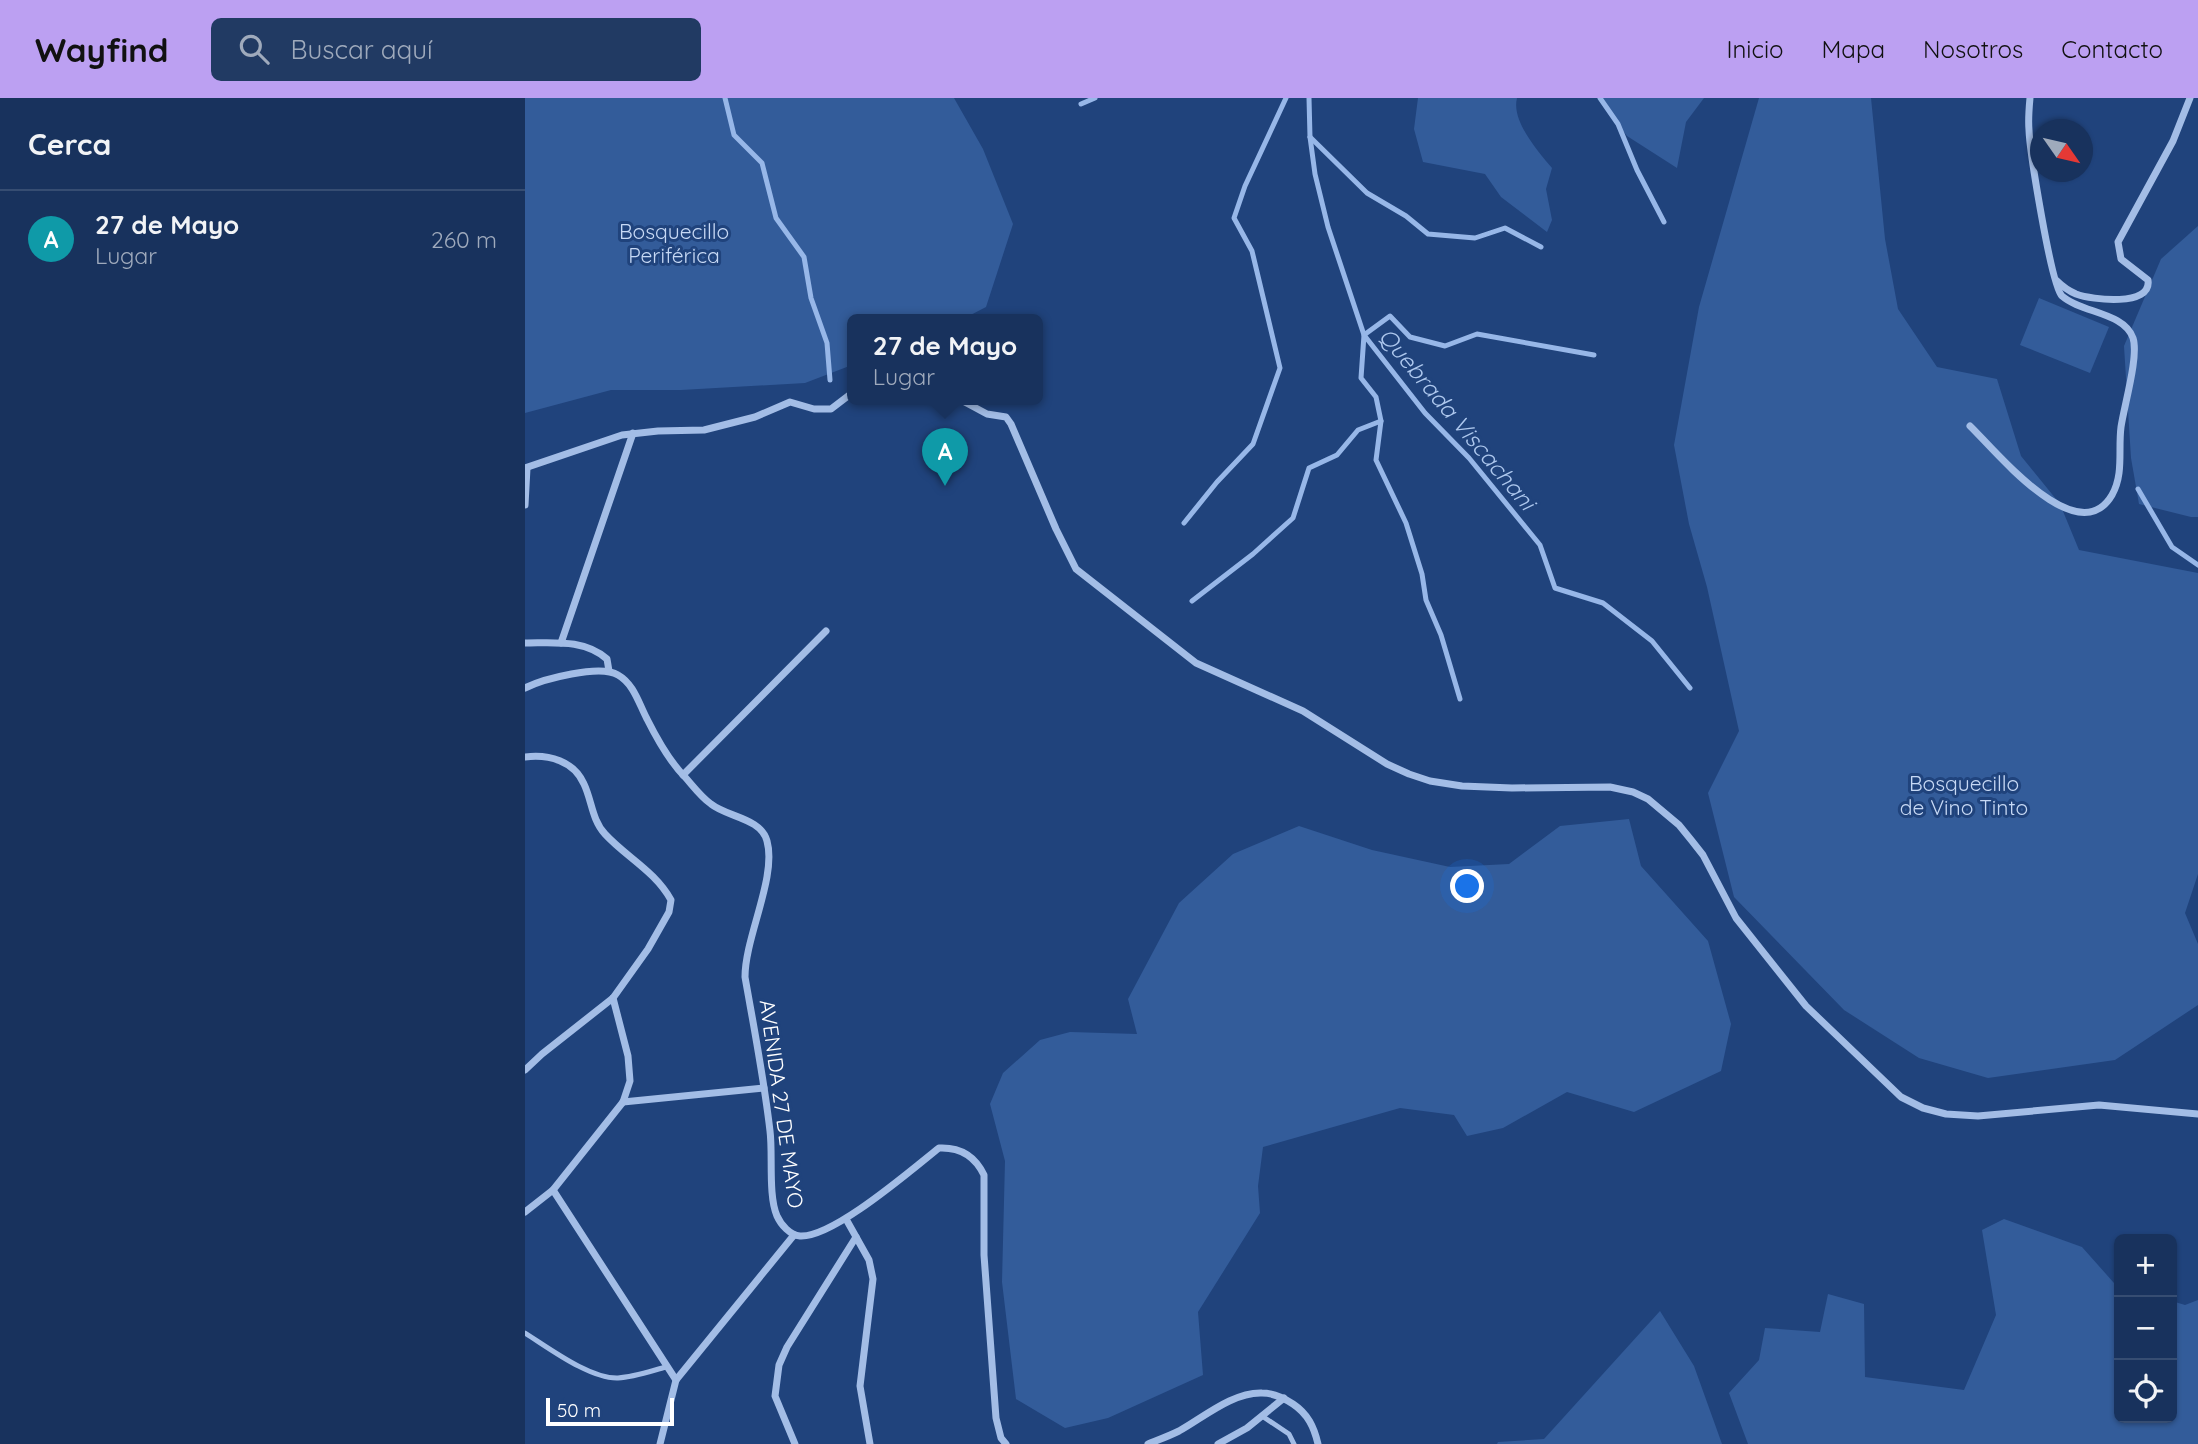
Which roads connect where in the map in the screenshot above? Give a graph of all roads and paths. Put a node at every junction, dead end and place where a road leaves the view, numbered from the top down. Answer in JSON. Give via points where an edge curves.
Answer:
{"nodes":[{"id":1,"x":2030,"y":98,"type":"edge"},
{"id":2,"x":2190,"y":98,"type":"edge"},
{"id":3,"x":2056,"y":281,"type":"junction"},
{"id":4,"x":847,"y":397,"type":"edge"},
{"id":5,"x":970,"y":405,"type":"edge"},
{"id":6,"x":1970,"y":426,"type":"dead end"},
{"id":7,"x":633,"y":433,"type":"junction"},
{"id":8,"x":526,"y":468,"type":"edge"},
{"id":9,"x":525,"y":505,"type":"edge"},
{"id":10,"x":826,"y":631,"type":"dead end"},
{"id":11,"x":525,"y":643,"type":"edge"},
{"id":12,"x":561,"y":643,"type":"junction"},
{"id":13,"x":610,"y":671,"type":"junction"},
{"id":14,"x":525,"y":688,"type":"edge"},
{"id":15,"x":525,"y":757,"type":"edge"},
{"id":16,"x":683,"y":775,"type":"junction"},
{"id":17,"x":613,"y":998,"type":"junction"},
{"id":18,"x":525,"y":1070,"type":"edge"},
{"id":19,"x":764,"y":1088,"type":"junction"},
{"id":20,"x":623,"y":1102,"type":"junction"},
{"id":21,"x":2198,"y":1114,"type":"edge"},
{"id":22,"x":553,"y":1190,"type":"junction"},
{"id":23,"x":525,"y":1212,"type":"edge"},
{"id":24,"x":846,"y":1219,"type":"junction"},
{"id":25,"x":795,"y":1235,"type":"junction"},
{"id":26,"x":856,"y":1237,"type":"junction"},
{"id":27,"x":525,"y":1333,"type":"edge"},
{"id":28,"x":666,"y":1367,"type":"junction"},
{"id":29,"x":676,"y":1380,"type":"junction"},
{"id":30,"x":1284,"y":1398,"type":"junction"},
{"id":31,"x":1262,"y":1416,"type":"junction"},
{"id":32,"x":660,"y":1444,"type":"edge"},
{"id":33,"x":795,"y":1444,"type":"edge"},
{"id":34,"x":870,"y":1444,"type":"edge"},
{"id":35,"x":1006,"y":1444,"type":"edge"},
{"id":36,"x":1148,"y":1444,"type":"edge"},
{"id":37,"x":1218,"y":1444,"type":"edge"},
{"id":38,"x":1294,"y":1444,"type":"edge"},
{"id":39,"x":1318,"y":1444,"type":"edge"}],
"edges":[{"from":1,"to":3,"type":"street","via":[[2029,132]]},
{"from":2,"to":3,"type":"street","via":[[2173,141],[2119,242],[2121,259],[2148,280],[2145,292],[2134,298],[2091,298]]},
{"from":3,"to":6,"type":"street","via":[[2060,294],[2127,327],[2134,341],[2119,445],[2120,472],[2113,494],[2103,507],[2087,513],[2040,495]]},
{"from":4,"to":7,"type":"street","via":[[831,409],[790,402],[704,430]]},
{"from":5,"to":21,"type":"street","via":[[1006,417],[1011,424],[1076,569],[1196,663],[1303,711],[1378,759],[1430,781],[1513,788],[1611,787],[1648,799],[1692,841],[1736,918],[1806,1006],[1901,1097],[1946,1114],[2099,1105]]},
{"from":7,"to":8,"type":"street"},
{"from":7,"to":12,"type":"street"},
{"from":8,"to":9,"type":"street"},
{"from":10,"to":16,"type":"street"},
{"from":11,"to":12,"type":"street","name":"AVENIDA 27 DE MAYO"},
{"from":12,"to":13,"type":"street","name":"AVENIDA 27 DE MAYO","via":[[597,650],[607,659]]},
{"from":13,"to":14,"type":"street","via":[[565,676]]},
{"from":13,"to":16,"type":"street","name":"AVENIDA 27 DE MAYO","via":[[633,690]]},
{"from":15,"to":17,"type":"street","via":[[543,755],[562,761],[579,774],[604,834],[647,870],[670,900],[669,912],[648,949]]},
{"from":16,"to":19,"type":"street","name":"AVENIDA 27 DE MAYO","via":[[712,805],[752,823],[767,842],[765,887],[745,959]]},
{"from":17,"to":18,"type":"street"},
{"from":17,"to":20,"type":"street","via":[[628,1056],[630,1082]]},
{"from":19,"to":20,"type":"street"},
{"from":19,"to":25,"type":"street","name":"AVENIDA 27 DE MAYO","via":[[776,1215]]},
{"from":20,"to":22,"type":"street"},
{"from":22,"to":23,"type":"street"},
{"from":22,"to":28,"type":"street"},
{"from":24,"to":25,"type":"street","name":"AVENIDA 27 DE MAYO","via":[[812,1235]]},
{"from":24,"to":26,"type":"street"},
{"from":24,"to":35,"type":"street","name":"AVENIDA 27 DE MAYO","via":[[939,1148],[961,1151],[979,1165],[984,1175],[984,1255],[996,1418]]},
{"from":25,"to":29,"type":"street"},
{"from":26,"to":33,"type":"street","via":[[779,1365],[775,1396]]},
{"from":26,"to":34,"type":"street","via":[[873,1279],[860,1386]]},
{"from":27,"to":28,"type":"lane","via":[[607,1378]]},
{"from":28,"to":29,"type":"street"},
{"from":29,"to":32,"type":"street"},
{"from":30,"to":31,"type":"street"},
{"from":30,"to":36,"type":"street","via":[[1265,1392],[1248,1394]]},
{"from":30,"to":39,"type":"street","via":[[1313,1424]]},
{"from":31,"to":37,"type":"street"},
{"from":31,"to":38,"type":"lane","via":[[1289,1434]]}]}
